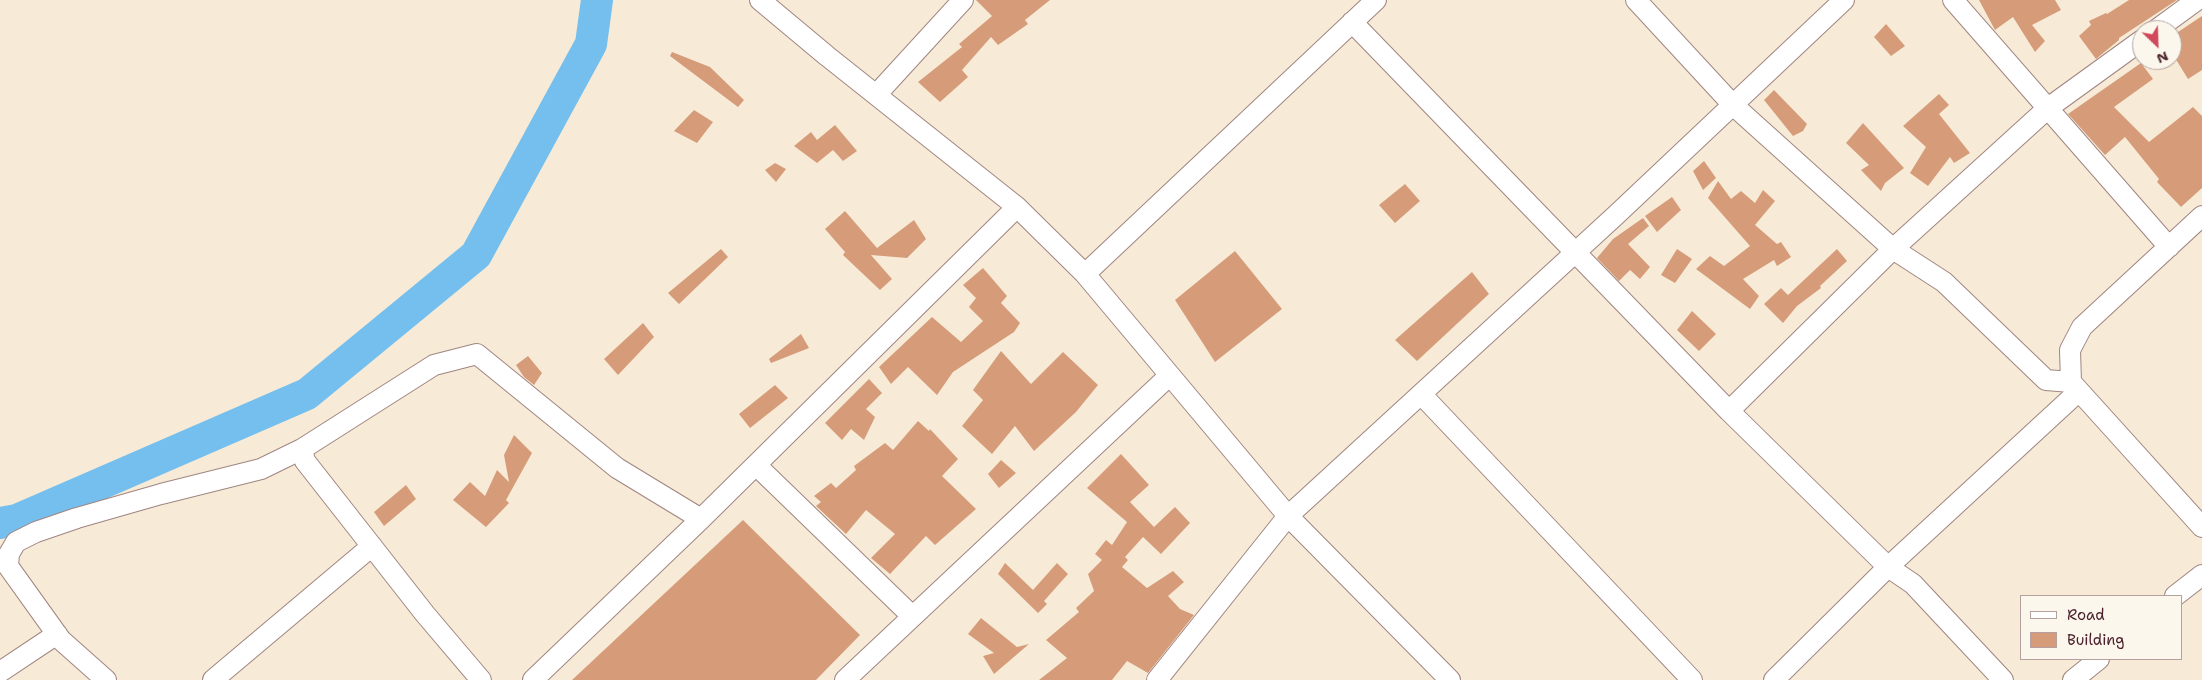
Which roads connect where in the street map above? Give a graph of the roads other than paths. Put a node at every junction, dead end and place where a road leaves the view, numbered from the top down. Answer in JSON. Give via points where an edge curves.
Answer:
{"nodes":[{"id":1,"x":760,"y":0,"type":"edge"},
{"id":2,"x":963,"y":0,"type":"edge"},
{"id":3,"x":1636,"y":0,"type":"edge"},
{"id":4,"x":1844,"y":0,"type":"edge"},
{"id":5,"x":1953,"y":0,"type":"edge"},
{"id":6,"x":2198,"y":0,"type":"edge"},
{"id":7,"x":1369,"y":2,"type":"edge"},
{"id":8,"x":2170,"y":20,"type":"edge"},
{"id":9,"x":1352,"y":22,"type":"junction"},
{"id":10,"x":2132,"y":47,"type":"edge"},
{"id":11,"x":876,"y":95,"type":"junction"},
{"id":12,"x":1733,"y":106,"type":"junction"},
{"id":13,"x":2048,"y":108,"type":"junction"},
{"id":14,"x":1017,"y":207,"type":"junction"},
{"id":15,"x":2202,"y":216,"type":"edge"},
{"id":16,"x":2169,"y":247,"type":"junction"},
{"id":17,"x":1893,"y":249,"type":"junction"},
{"id":18,"x":1574,"y":253,"type":"junction"},
{"id":19,"x":1085,"y":274,"type":"junction"},
{"id":20,"x":1169,"y":376,"type":"junction"},
{"id":21,"x":2075,"y":386,"type":"junction"},
{"id":22,"x":1421,"y":394,"type":"junction"},
{"id":23,"x":1729,"y":411,"type":"junction"},
{"id":24,"x":302,"y":449,"type":"junction"},
{"id":25,"x":756,"y":464,"type":"junction"},
{"id":26,"x":1288,"y":516,"type":"junction"},
{"id":27,"x":701,"y":519,"type":"junction"},
{"id":28,"x":2202,"y":527,"type":"edge"},
{"id":29,"x":372,"y":546,"type":"junction"},
{"id":30,"x":1888,"y":568,"type":"junction"},
{"id":31,"x":2202,"y":574,"type":"edge"},
{"id":32,"x":2176,"y":595,"type":"edge"},
{"id":33,"x":912,"y":616,"type":"junction"},
{"id":34,"x":57,"y":634,"type":"junction"},
{"id":35,"x":2098,"y":660,"type":"edge"},
{"id":36,"x":0,"y":672,"type":"edge"},
{"id":37,"x":856,"y":676,"type":"edge"},
{"id":38,"x":106,"y":680,"type":"edge"},
{"id":39,"x":213,"y":680,"type":"edge"},
{"id":40,"x":481,"y":680,"type":"edge"},
{"id":41,"x":533,"y":680,"type":"edge"},
{"id":42,"x":1157,"y":680,"type":"edge"},
{"id":43,"x":1450,"y":680,"type":"edge"},
{"id":44,"x":1692,"y":680,"type":"edge"},
{"id":45,"x":1774,"y":680,"type":"edge"},
{"id":46,"x":2003,"y":680,"type":"edge"},
{"id":47,"x":2072,"y":680,"type":"edge"}],
"edges":[{"from":1,"to":11,"type":"street"},
{"from":2,"to":11,"type":"street"},
{"from":3,"to":12,"type":"street"},
{"from":4,"to":12,"type":"street"},
{"from":5,"to":13,"type":"street"},
{"from":6,"to":8,"type":"street"},
{"from":7,"to":9,"type":"street"},
{"from":9,"to":18,"type":"street"},
{"from":9,"to":19,"type":"street"},
{"from":10,"to":13,"type":"street"},
{"from":11,"to":14,"type":"street"},
{"from":12,"to":17,"type":"street"},
{"from":12,"to":18,"type":"street"},
{"from":13,"to":16,"type":"street"},
{"from":13,"to":17,"type":"street"},
{"from":14,"to":19,"type":"street"},
{"from":14,"to":25,"type":"street"},
{"from":15,"to":16,"type":"street"},
{"from":16,"to":21,"type":"street","via":[[2082,327],[2070,350]]},
{"from":17,"to":21,"type":"street","via":[[1944,282],[2046,380]]},
{"from":17,"to":23,"type":"street"},
{"from":18,"to":22,"type":"street"},
{"from":18,"to":23,"type":"street"},
{"from":19,"to":20,"type":"street"},
{"from":20,"to":26,"type":"street"},
{"from":20,"to":33,"type":"street"},
{"from":21,"to":28,"type":"street"},
{"from":21,"to":30,"type":"street"},
{"from":22,"to":26,"type":"street"},
{"from":22,"to":44,"type":"street"},
{"from":23,"to":30,"type":"street"},
{"from":24,"to":27,"type":"street","via":[[434,365],[477,354],[617,468]]},
{"from":24,"to":29,"type":"street","via":[[305,461]]},
{"from":24,"to":34,"type":"street","via":[[261,469],[77,518],[16,542],[9,554],[8,566]]},
{"from":25,"to":27,"type":"street"},
{"from":25,"to":33,"type":"street"},
{"from":26,"to":42,"type":"street"},
{"from":26,"to":43,"type":"street"},
{"from":27,"to":41,"type":"street"},
{"from":29,"to":39,"type":"street"},
{"from":29,"to":40,"type":"street"},
{"from":30,"to":45,"type":"street"},
{"from":30,"to":46,"type":"street","via":[[1913,584]]},
{"from":31,"to":32,"type":"street"},
{"from":33,"to":37,"type":"street"},
{"from":34,"to":36,"type":"street"},
{"from":34,"to":38,"type":"street"},
{"from":35,"to":47,"type":"street"}]}
